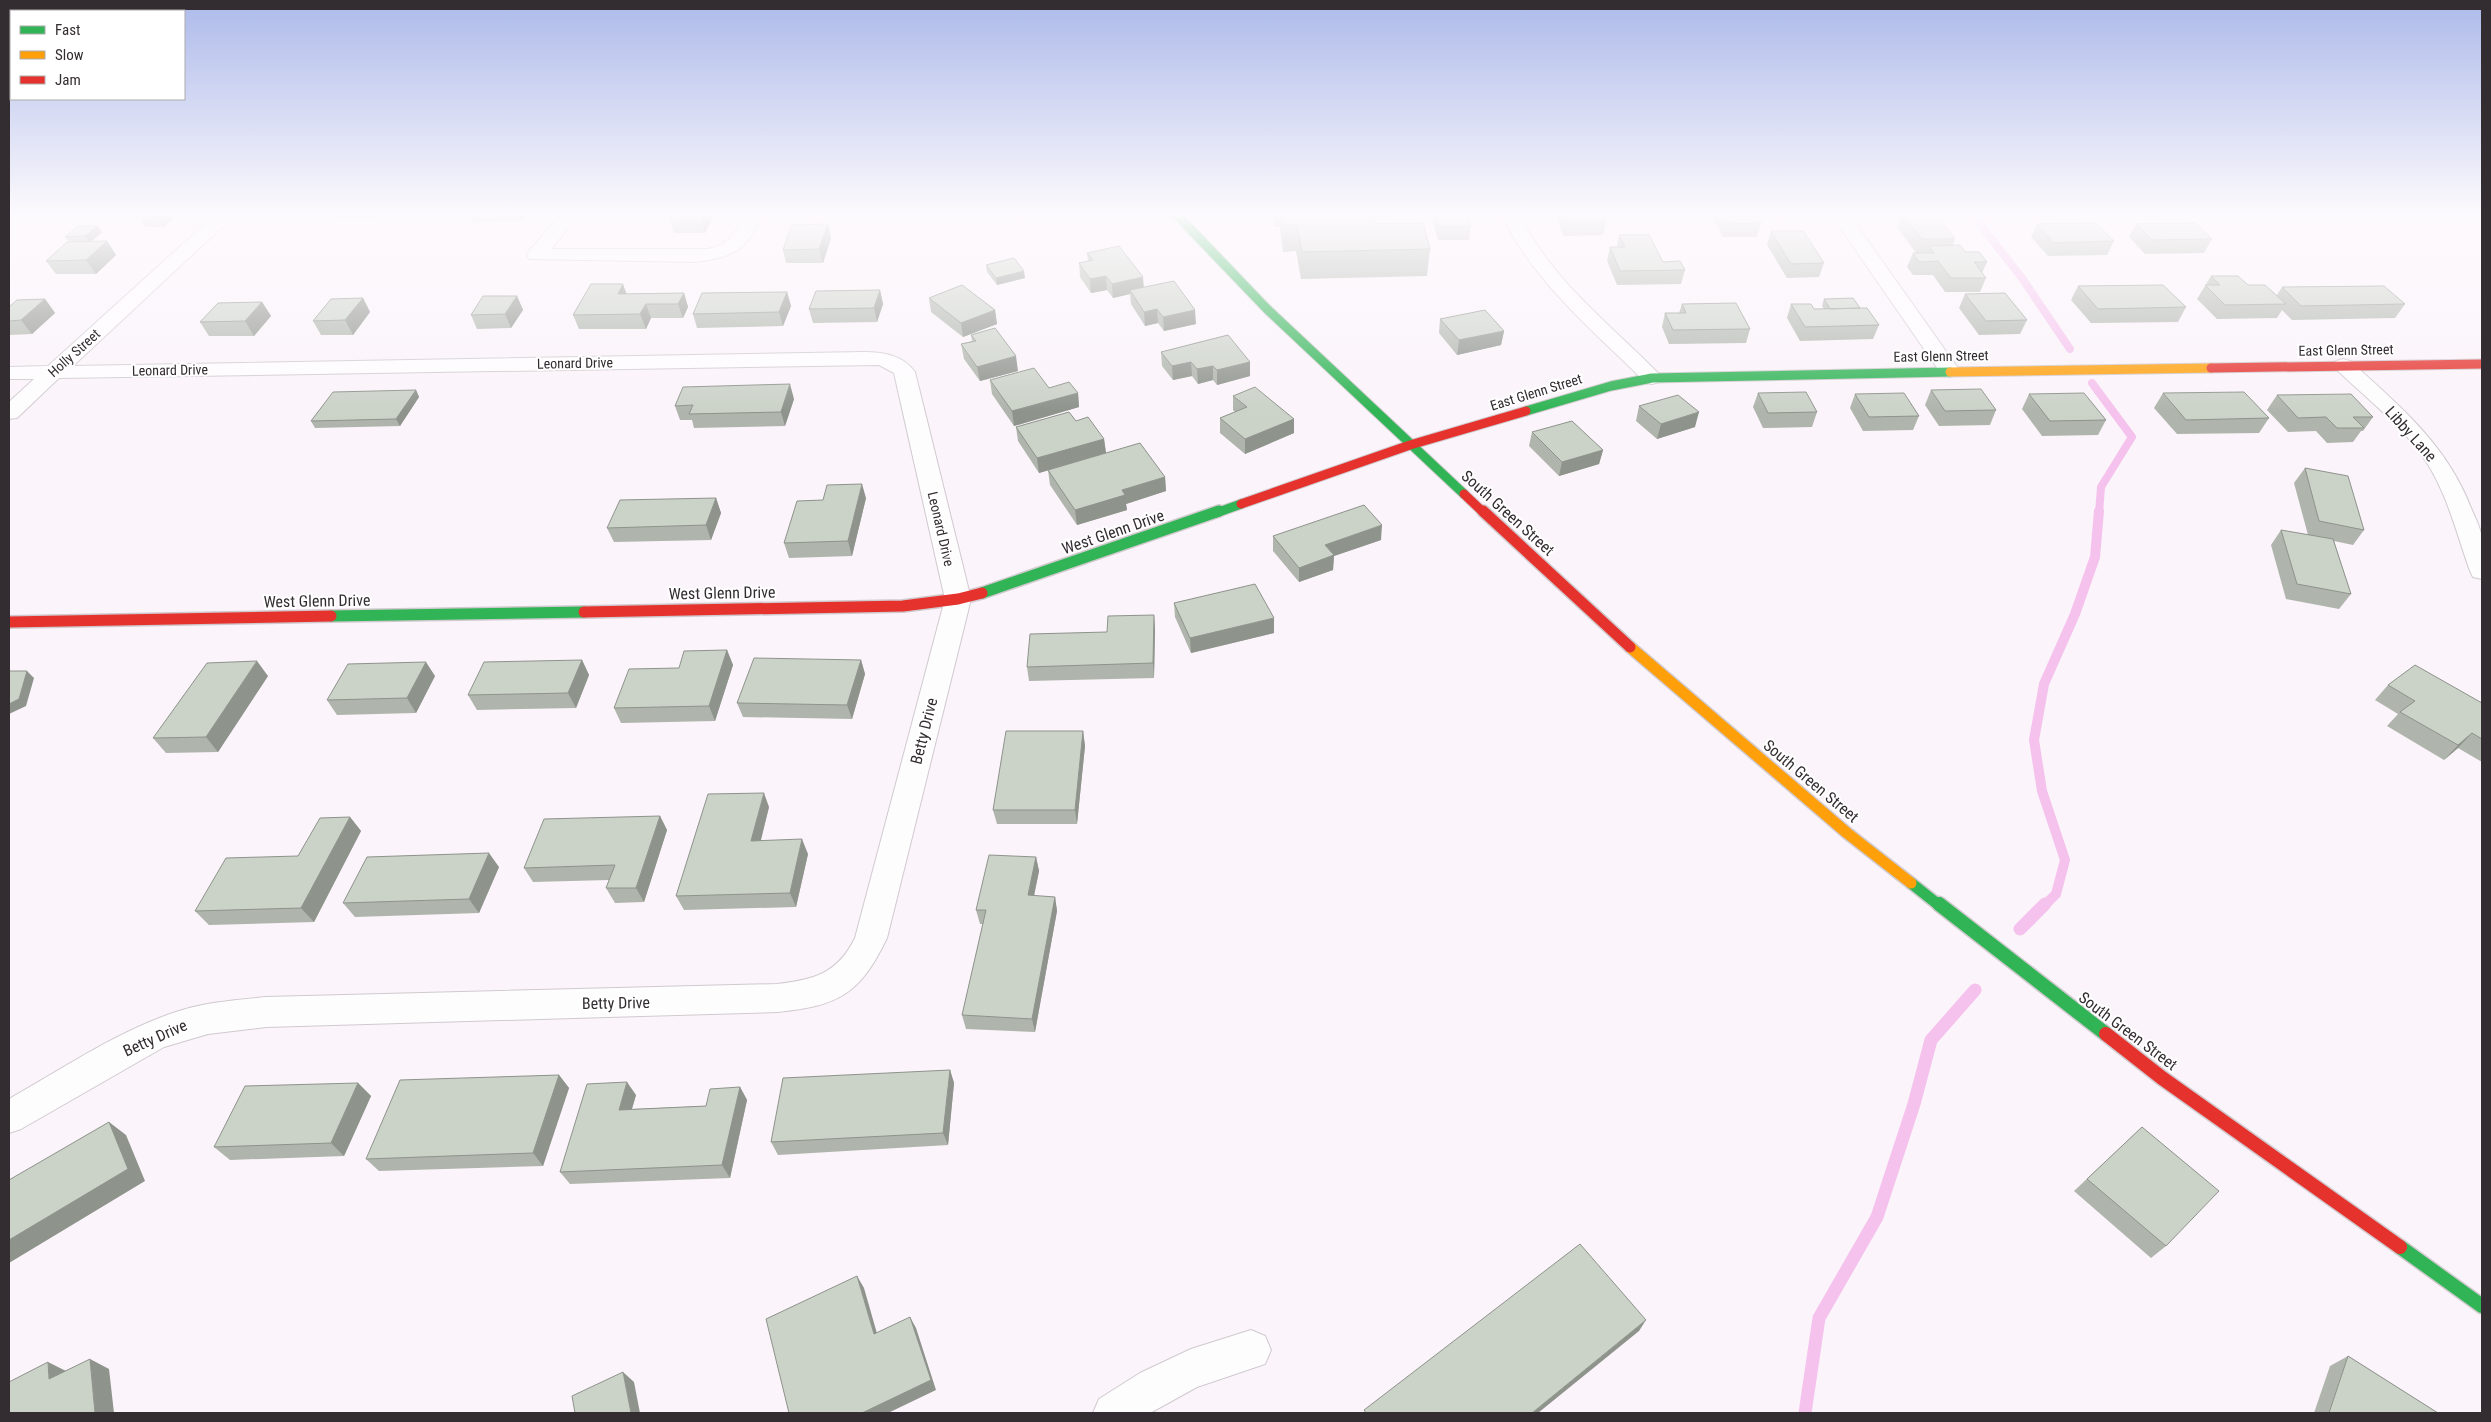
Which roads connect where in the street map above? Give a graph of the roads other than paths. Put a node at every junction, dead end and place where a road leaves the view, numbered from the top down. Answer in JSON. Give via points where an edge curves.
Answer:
{"nodes":[{"id":1,"x":155,"y":279,"type":"edge"},
{"id":2,"x":1239,"y":279,"type":"edge"},
{"id":3,"x":1555,"y":279,"type":"edge"},
{"id":4,"x":1885,"y":279,"type":"edge"},
{"id":5,"x":2482,"y":364,"type":"edge"},
{"id":6,"x":2343,"y":365,"type":"junction"},
{"id":7,"x":1949,"y":371,"type":"junction"},
{"id":8,"x":53,"y":372,"type":"junction"},
{"id":9,"x":9,"y":373,"type":"edge"},
{"id":10,"x":1652,"y":378,"type":"junction"},
{"id":11,"x":9,"y":413,"type":"edge"},
{"id":12,"x":1410,"y":446,"type":"junction"},
{"id":13,"x":2482,"y":572,"type":"edge"},
{"id":14,"x":958,"y":599,"type":"junction"},
{"id":15,"x":9,"y":622,"type":"edge"},
{"id":16,"x":9,"y":1116,"type":"edge"},
{"id":17,"x":2482,"y":1306,"type":"edge"},
{"id":18,"x":1251,"y":1350,"type":"dead end"},
{"id":19,"x":1113,"y":1413,"type":"edge"}],
"edges":[{"from":1,"to":8,"type":"street","name":"Holly Street"},
{"from":2,"to":12,"type":"street","name":"South Green Street"},
{"from":3,"to":10,"type":"street"},
{"from":4,"to":7,"type":"street"},
{"from":5,"to":6,"type":"street","name":"East Glenn Street"},
{"from":6,"to":7,"type":"street","name":"East Glenn Street"},
{"from":6,"to":13,"type":"street","name":"Libby Lane","via":[[2412,431],[2437,461],[2450,485]]},
{"from":7,"to":10,"type":"street","name":"East Glenn Street"},
{"from":8,"to":9,"type":"street","name":"Leonard Drive"},
{"from":8,"to":11,"type":"street","name":"Holly Street"},
{"from":8,"to":14,"type":"street","name":"Leonard Drive","via":[[839,358],[884,360],[904,372]]},
{"from":10,"to":12,"type":"street","name":"East Glenn Street","via":[[1604,388]]},
{"from":12,"to":14,"type":"street","name":"West Glenn Drive","via":[[1024,580]]},
{"from":12,"to":17,"type":"street","name":"South Green Street","via":[[1655,670],[1847,832],[2162,1078]]},
{"from":14,"to":15,"type":"street","name":"West Glenn Drive","via":[[903,606]]},
{"from":14,"to":16,"type":"street","name":"Betty Drive","via":[[871,938],[858,963],[836,984],[803,996],[758,1000],[266,1012],[209,1017],[152,1036]]},
{"from":18,"to":19,"type":"street","via":[[1191,1369]]}]}
